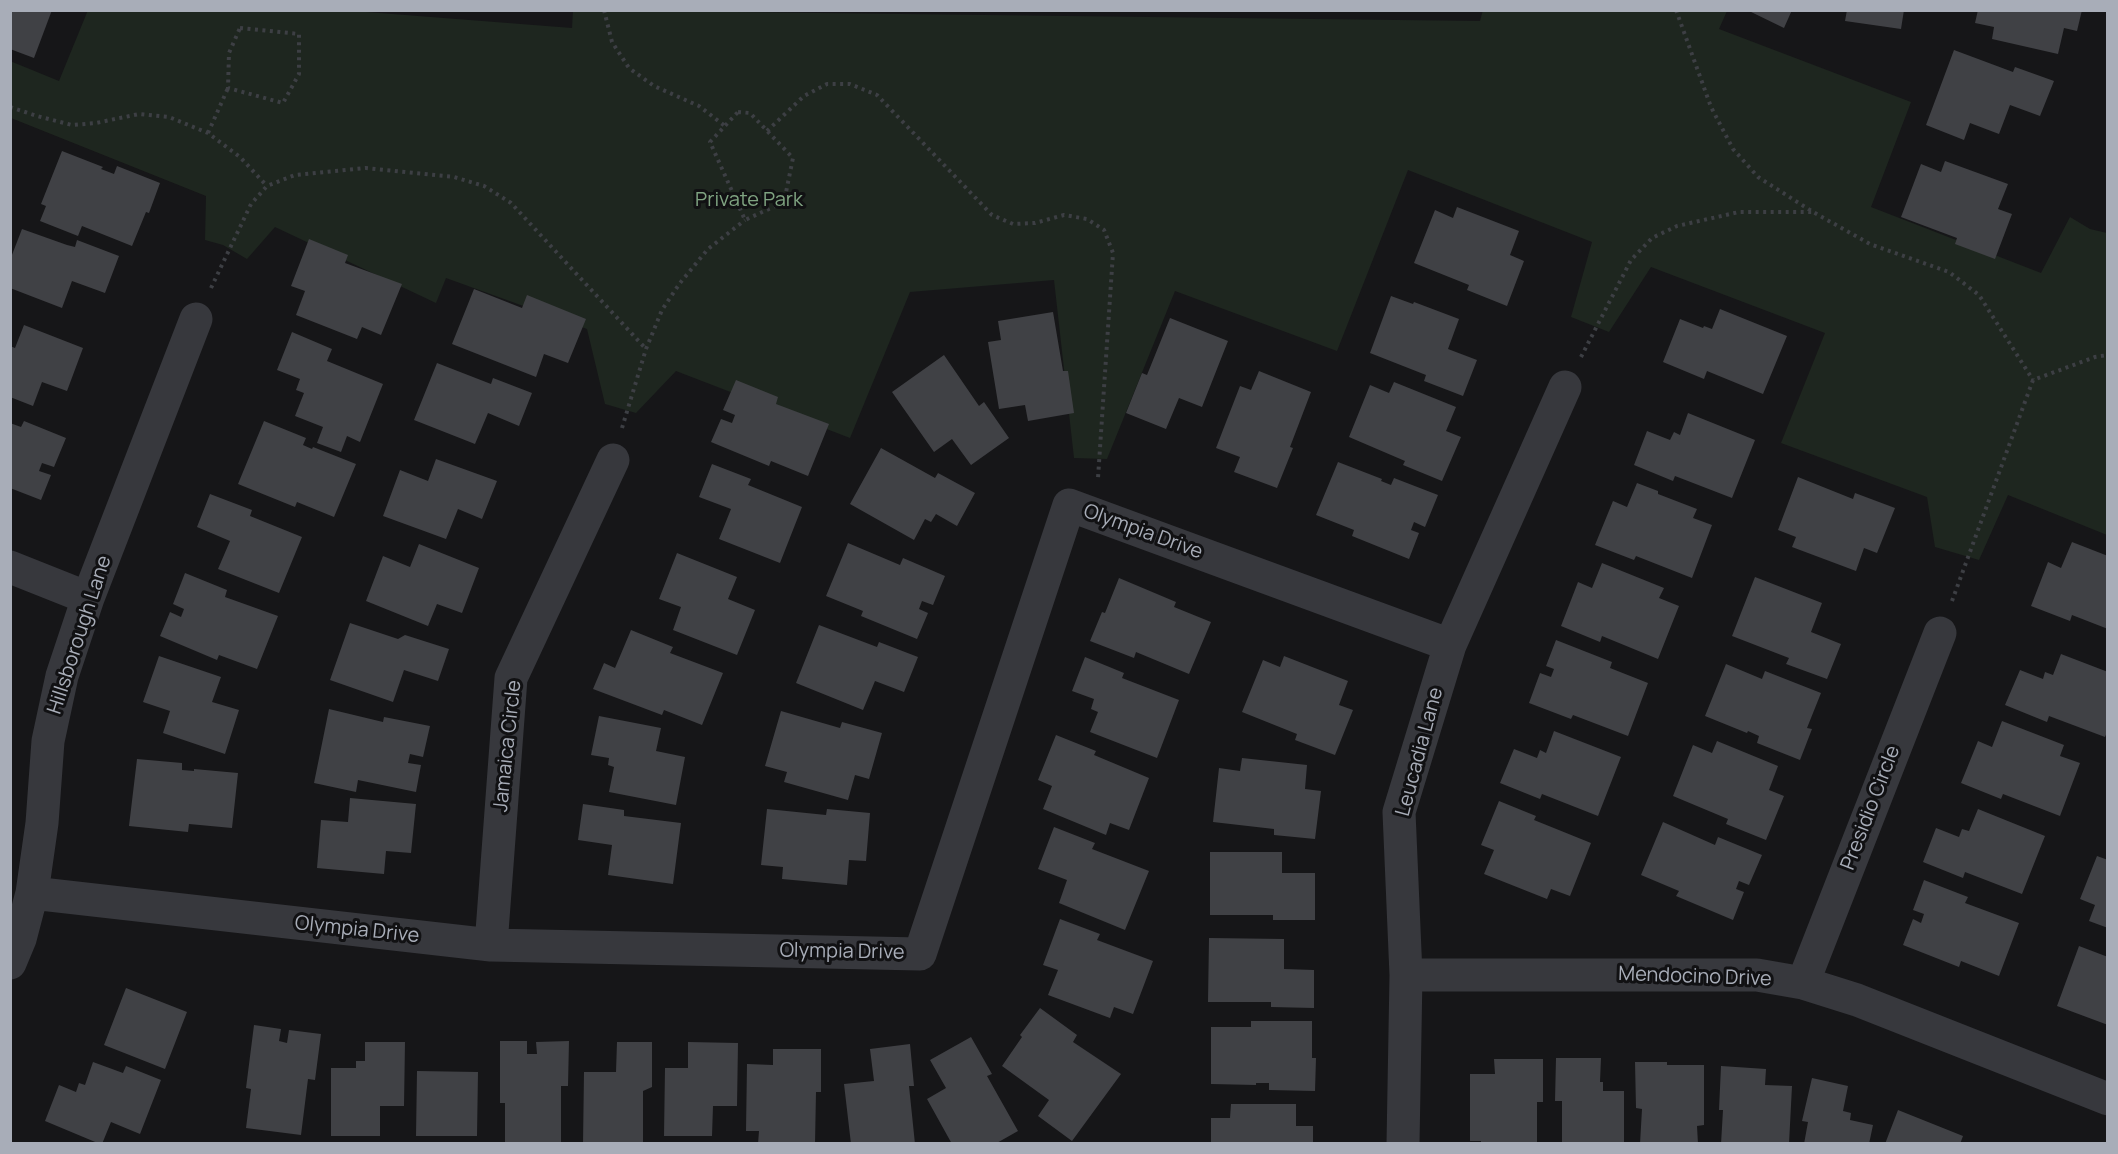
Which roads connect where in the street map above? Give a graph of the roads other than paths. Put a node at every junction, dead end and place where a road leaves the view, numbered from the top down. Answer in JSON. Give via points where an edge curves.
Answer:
{"nodes":[{"id":1,"x":196,"y":318,"type":"road end"},
{"id":2,"x":1565,"y":387,"type":"road end"},
{"id":3,"x":613,"y":460,"type":"road end"},
{"id":4,"x":10,"y":567,"type":"edge"},
{"id":5,"x":88,"y":598,"type":"junction"},
{"id":6,"x":1940,"y":633,"type":"road end"},
{"id":7,"x":1450,"y":645,"type":"junction"},
{"id":8,"x":32,"y":893,"type":"junction"},
{"id":9,"x":491,"y":945,"type":"junction"},
{"id":10,"x":10,"y":963,"type":"edge"},
{"id":11,"x":1406,"y":975,"type":"junction"},
{"id":12,"x":1803,"y":983,"type":"junction"},
{"id":13,"x":2108,"y":1099,"type":"edge"},
{"id":14,"x":1403,"y":1143,"type":"edge"}],
"edges":[{"from":1,"to":5,"type":"street","name":"Hillsborough Lane"},
{"from":2,"to":7,"type":"street","name":"Leucadia Lane"},
{"from":3,"to":9,"type":"street","name":"Jamaica Circle","via":[[512,678]]},
{"from":4,"to":5,"type":"street"},
{"from":5,"to":8,"type":"street","name":"Hillsborough Lane","via":[[63,676],[48,741]]},
{"from":6,"to":12,"type":"street","name":"Presidio Circle"},
{"from":7,"to":9,"type":"street","name":"Olympia Drive","via":[[1068,505],[920,954]]},
{"from":7,"to":11,"type":"street","name":"Leucadia Lane","via":[[1399,812]]},
{"from":8,"to":9,"type":"street","name":"Olympia Drive"},
{"from":8,"to":10,"type":"street","name":"Hillsborough Lane"},
{"from":11,"to":12,"type":"street","name":"Mendocino Drive","via":[[1757,975]]},
{"from":11,"to":14,"type":"street","name":"Leucadia Lane"},
{"from":12,"to":13,"type":"street","name":"Mendocino Drive","via":[[1857,1000]]}]}
